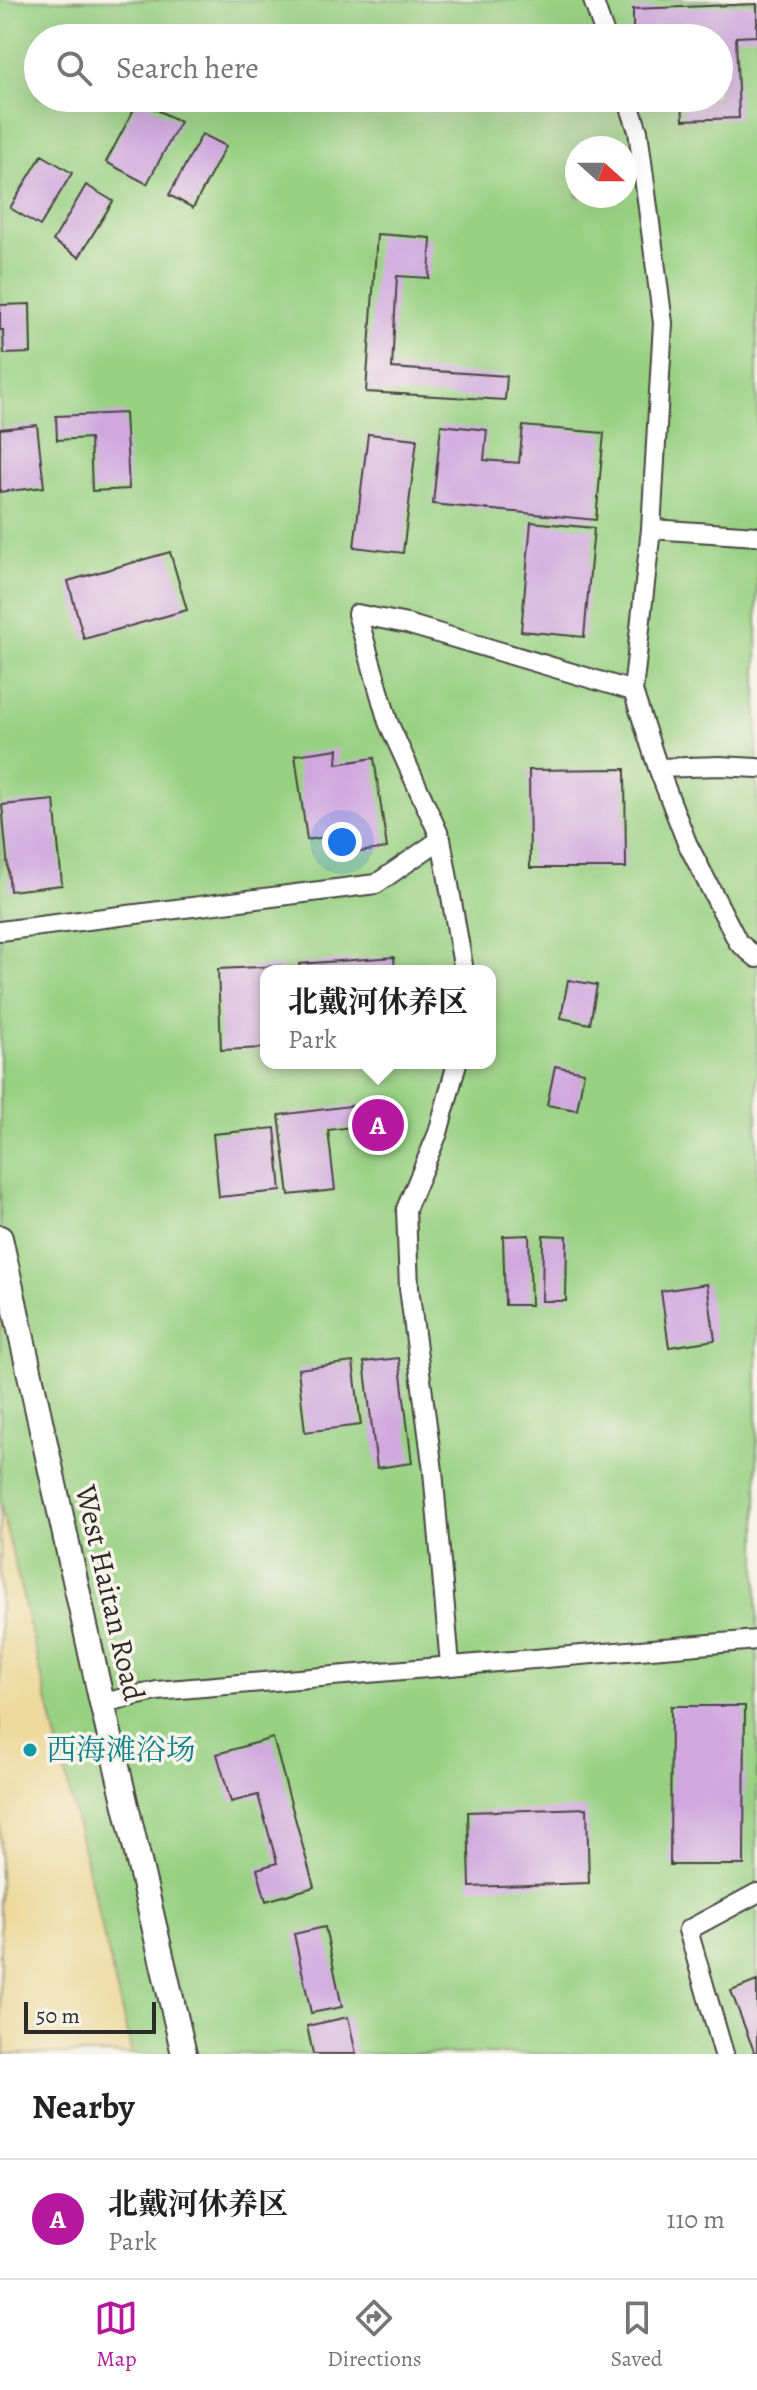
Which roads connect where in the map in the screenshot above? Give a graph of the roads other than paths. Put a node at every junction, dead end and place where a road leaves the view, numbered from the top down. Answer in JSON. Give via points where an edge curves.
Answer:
{"nodes":[{"id":1,"x":593,"y":0,"type":"edge"},
{"id":2,"x":601,"y":24,"type":"edge"},
{"id":3,"x":632,"y":112,"type":"edge"},
{"id":4,"x":651,"y":529,"type":"junction"},
{"id":5,"x":757,"y":536,"type":"edge"},
{"id":6,"x":633,"y":691,"type":"junction"},
{"id":7,"x":658,"y":768,"type":"junction"},
{"id":8,"x":757,"y":768,"type":"edge"},
{"id":9,"x":441,"y":839,"type":"junction"},
{"id":10,"x":0,"y":931,"type":"edge"},
{"id":11,"x":757,"y":958,"type":"edge"},
{"id":12,"x":463,"y":965,"type":"edge"},
{"id":13,"x":455,"y":1069,"type":"edge"},
{"id":14,"x":0,"y":1238,"type":"edge"},
{"id":15,"x":757,"y":1640,"type":"edge"},
{"id":16,"x":450,"y":1665,"type":"junction"},
{"id":17,"x":102,"y":1703,"type":"junction"},
{"id":18,"x":757,"y":1893,"type":"edge"},
{"id":19,"x":184,"y":2054,"type":"edge"},
{"id":20,"x":724,"y":2054,"type":"edge"}],
"edges":[{"from":1,"to":2,"type":"street"},
{"from":3,"to":4,"type":"street","via":[[663,323]]},
{"from":4,"to":5,"type":"street"},
{"from":4,"to":6,"type":"street"},
{"from":6,"to":7,"type":"street"},
{"from":6,"to":9,"type":"street","via":[[357,614],[388,722]]},
{"from":7,"to":8,"type":"street"},
{"from":7,"to":11,"type":"street","via":[[687,843],[738,942]]},
{"from":9,"to":10,"type":"street","via":[[376,884]]},
{"from":9,"to":12,"type":"street"},
{"from":13,"to":16,"type":"street","via":[[438,1133],[406,1209],[409,1288],[433,1471]]},
{"from":14,"to":17,"type":"main road","name":"West Haitan Road"},
{"from":15,"to":16,"type":"street"},
{"from":16,"to":17,"type":"street","via":[[157,1691]]},
{"from":17,"to":19,"type":"main road","name":"West Haitan Road"},
{"from":18,"to":20,"type":"street","via":[[688,1930]]}]}
